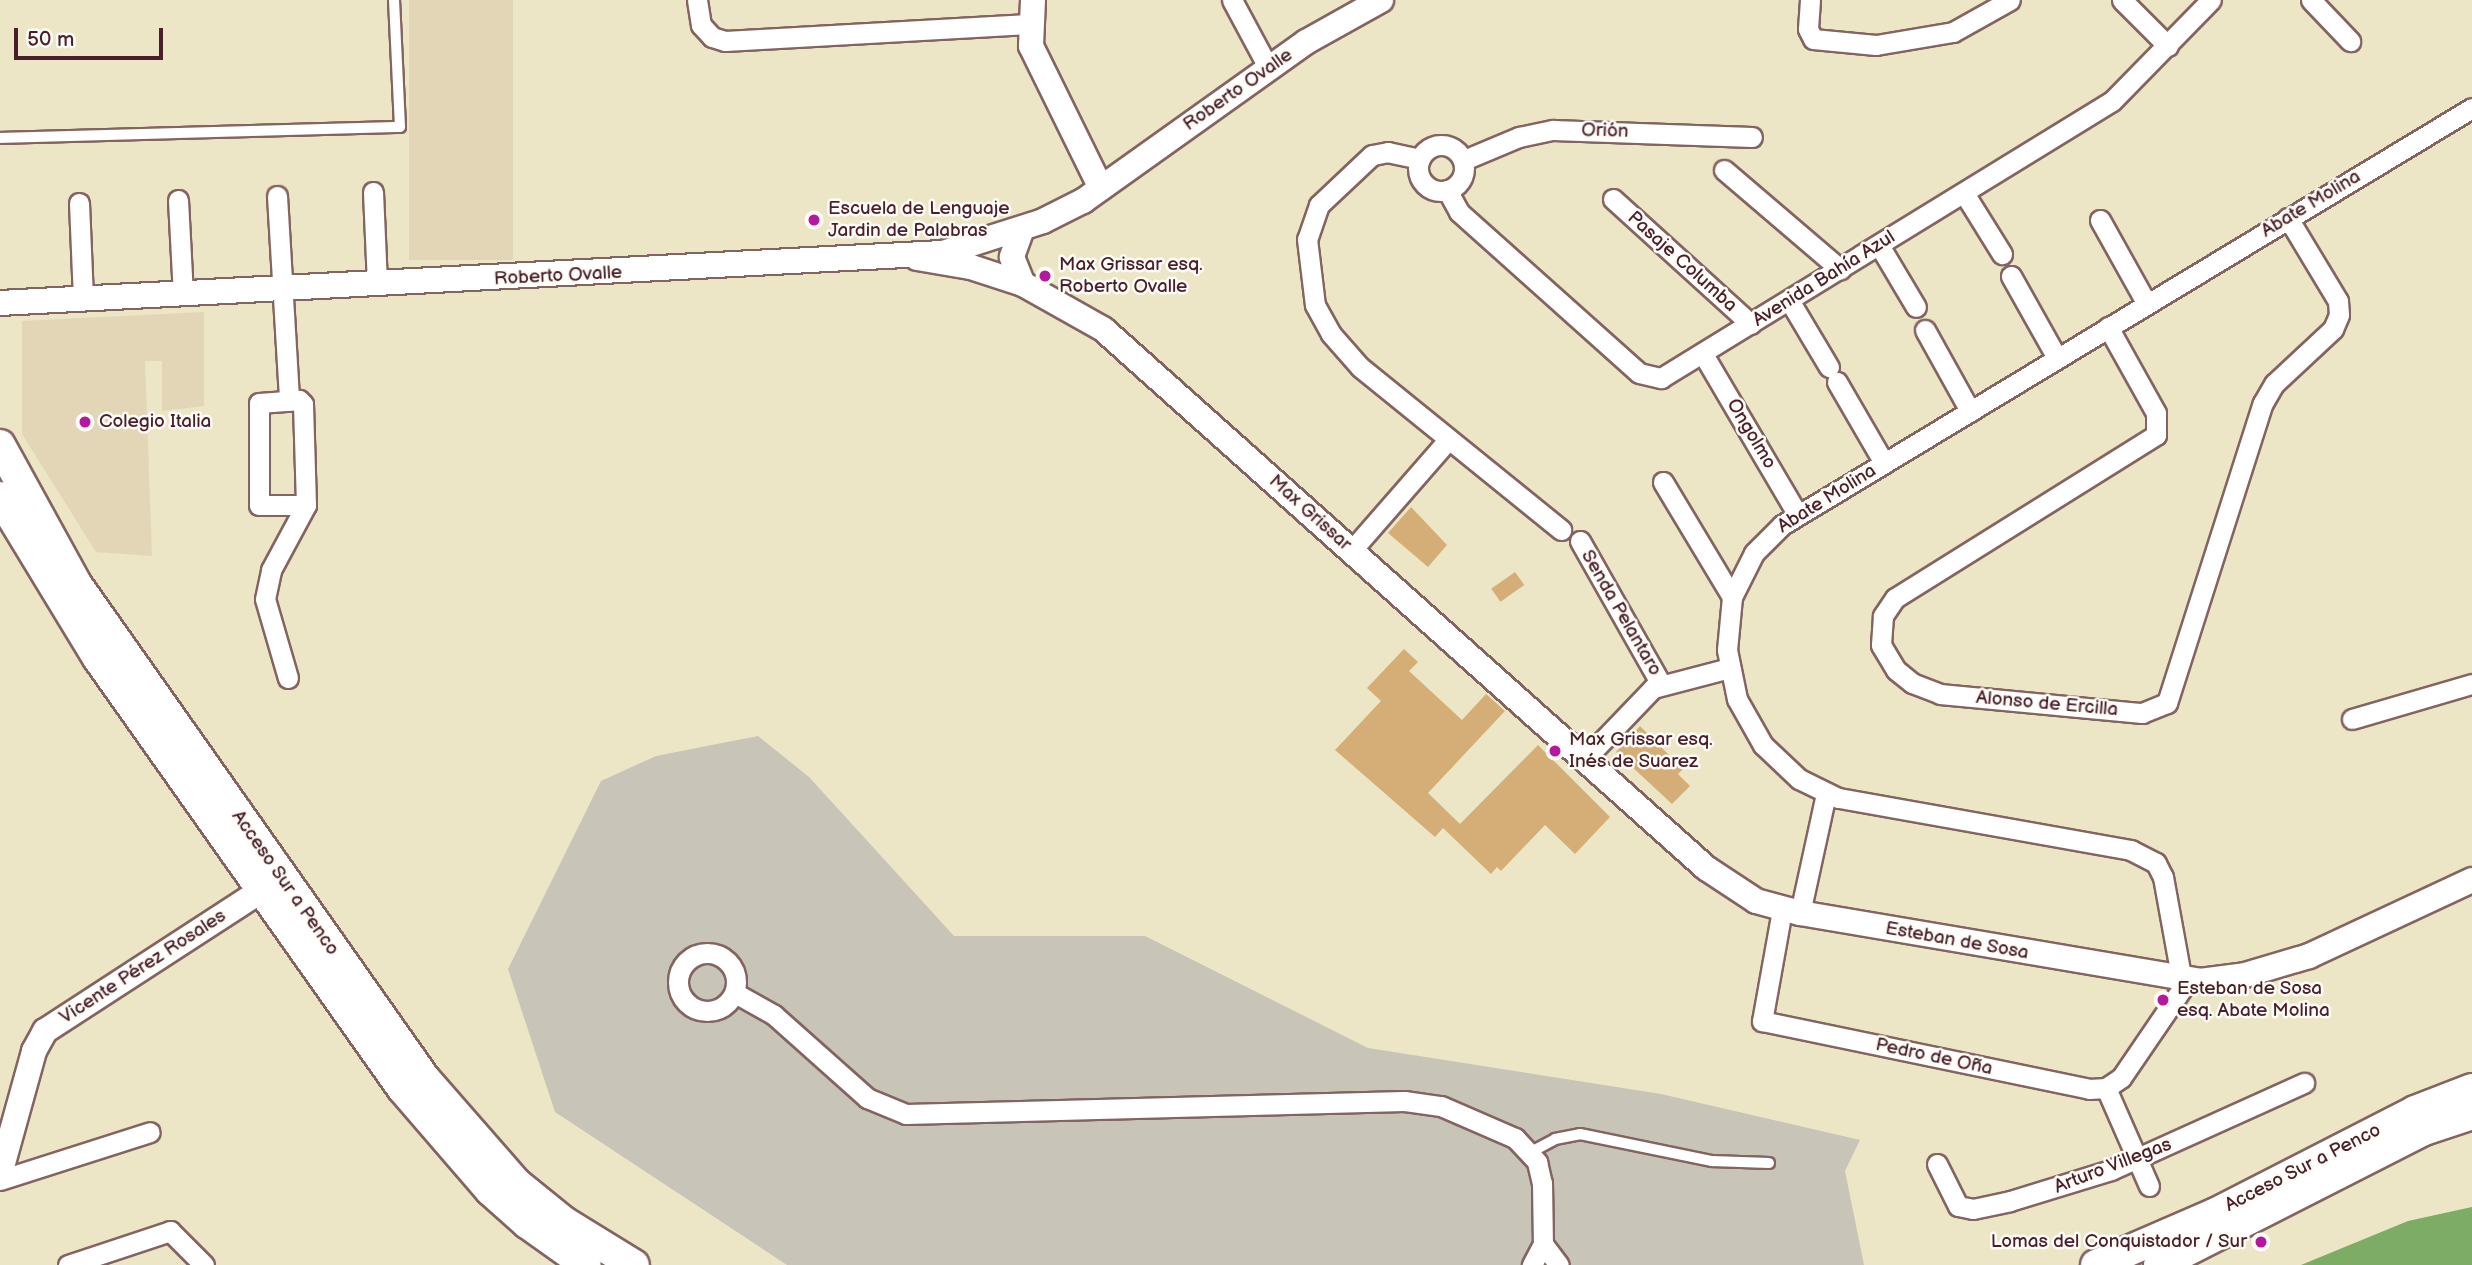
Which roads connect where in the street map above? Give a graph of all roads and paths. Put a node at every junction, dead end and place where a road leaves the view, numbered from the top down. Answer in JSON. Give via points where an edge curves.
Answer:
{"nodes":[{"id":1,"x":394,"y":0,"type":"edge"},
{"id":2,"x":697,"y":0,"type":"edge"},
{"id":3,"x":1232,"y":0,"type":"edge"},
{"id":4,"x":1381,"y":0,"type":"edge"},
{"id":5,"x":1810,"y":0,"type":"edge"},
{"id":6,"x":2010,"y":0,"type":"edge"},
{"id":7,"x":2122,"y":0,"type":"edge"},
{"id":8,"x":2211,"y":0,"type":"edge"},
{"id":9,"x":2311,"y":0,"type":"edge"},
{"id":10,"x":1031,"y":12,"type":"edge"},
{"id":11,"x":2350,"y":41,"type":"dead end"},
{"id":12,"x":2168,"y":46,"type":"junction"},
{"id":13,"x":1268,"y":67,"type":"junction"},
{"id":14,"x":2472,"y":108,"type":"edge"},
{"id":15,"x":1752,"y":136,"type":"dead end"},
{"id":16,"x":0,"y":138,"type":"edge"},
{"id":17,"x":1420,"y":159,"type":"junction"},
{"id":18,"x":1464,"y":160,"type":"junction"},
{"id":19,"x":1724,"y":170,"type":"dead end"},
{"id":20,"x":1101,"y":188,"type":"junction"},
{"id":21,"x":1447,"y":190,"type":"junction"},
{"id":22,"x":373,"y":192,"type":"dead end"},
{"id":23,"x":1964,"y":193,"type":"junction"},
{"id":24,"x":276,"y":196,"type":"dead end"},
{"id":25,"x":1614,"y":199,"type":"dead end"},
{"id":26,"x":178,"y":200,"type":"dead end"},
{"id":27,"x":79,"y":203,"type":"dead end"},
{"id":28,"x":2288,"y":218,"type":"junction"},
{"id":29,"x":2100,"y":220,"type":"dead end"},
{"id":30,"x":1022,"y":229,"type":"junction"},
{"id":31,"x":1879,"y":245,"type":"junction"},
{"id":32,"x":2003,"y":254,"type":"dead end"},
{"id":33,"x":917,"y":258,"type":"junction"},
{"id":34,"x":1840,"y":269,"type":"junction"},
{"id":35,"x":2011,"y":276,"type":"dead end"},
{"id":36,"x":1023,"y":284,"type":"junction"},
{"id":37,"x":377,"y":285,"type":"junction"},
{"id":38,"x":281,"y":289,"type":"junction"},
{"id":39,"x":183,"y":294,"type":"junction"},
{"id":40,"x":83,"y":299,"type":"junction"},
{"id":41,"x":1789,"y":300,"type":"junction"},
{"id":42,"x":0,"y":303,"type":"edge"},
{"id":43,"x":2147,"y":304,"type":"junction"},
{"id":44,"x":1916,"y":307,"type":"dead end"},
{"id":45,"x":1751,"y":324,"type":"junction"},
{"id":46,"x":2108,"y":327,"type":"junction"},
{"id":47,"x":1924,"y":330,"type":"dead end"},
{"id":48,"x":1703,"y":354,"type":"junction"},
{"id":49,"x":2057,"y":358,"type":"junction"},
{"id":50,"x":289,"y":401,"type":"junction"},
{"id":51,"x":1970,"y":411,"type":"junction"},
{"id":52,"x":1448,"y":440,"type":"junction"},
{"id":53,"x":0,"y":445,"type":"edge"},
{"id":54,"x":1884,"y":463,"type":"junction"},
{"id":55,"x":1663,"y":482,"type":"dead end"},
{"id":56,"x":0,"y":497,"type":"edge"},
{"id":57,"x":306,"y":505,"type":"junction"},
{"id":58,"x":1798,"y":515,"type":"junction"},
{"id":59,"x":1561,"y":530,"type":"dead end"},
{"id":60,"x":1580,"y":541,"type":"dead end"},
{"id":61,"x":1352,"y":550,"type":"junction"},
{"id":62,"x":1732,"y":597,"type":"junction"},
{"id":63,"x":1729,"y":668,"type":"junction"},
{"id":64,"x":288,"y":678,"type":"dead end"},
{"id":65,"x":1661,"y":684,"type":"junction"},
{"id":66,"x":2472,"y":684,"type":"edge"},
{"id":67,"x":2352,"y":719,"type":"dead end"},
{"id":68,"x":1585,"y":759,"type":"junction"},
{"id":69,"x":1826,"y":794,"type":"junction"},
{"id":70,"x":2472,"y":880,"type":"edge"},
{"id":71,"x":261,"y":890,"type":"junction"},
{"id":72,"x":1791,"y":911,"type":"junction"},
{"id":73,"x":2183,"y":980,"type":"junction"},
{"id":74,"x":734,"y":993,"type":"dead end"},
{"id":75,"x":2304,"y":1083,"type":"dead end"},
{"id":76,"x":2106,"y":1088,"type":"junction"},
{"id":77,"x":2472,"y":1089,"type":"edge"},
{"id":78,"x":2472,"y":1114,"type":"edge"},
{"id":79,"x":6,"y":1128,"type":"edge"},
{"id":80,"x":150,"y":1132,"type":"dead end"},
{"id":81,"x":1531,"y":1152,"type":"junction"},
{"id":82,"x":2138,"y":1159,"type":"junction"},
{"id":83,"x":1769,"y":1163,"type":"dead end"},
{"id":84,"x":1937,"y":1164,"type":"dead end"},
{"id":85,"x":0,"y":1174,"type":"edge"},
{"id":86,"x":0,"y":1180,"type":"edge"},
{"id":87,"x":2150,"y":1186,"type":"dead end"},
{"id":88,"x":1543,"y":1244,"type":"junction"},
{"id":89,"x":68,"y":1265,"type":"edge"},
{"id":90,"x":204,"y":1265,"type":"edge"},
{"id":91,"x":586,"y":1265,"type":"edge"},
{"id":92,"x":634,"y":1265,"type":"edge"},
{"id":93,"x":1532,"y":1265,"type":"edge"},
{"id":94,"x":1559,"y":1265,"type":"edge"},
{"id":95,"x":2096,"y":1265,"type":"edge"},
{"id":96,"x":2159,"y":1265,"type":"edge"}],
"edges":[{"from":1,"to":16,"type":"lane","via":[[400,127]]},
{"from":2,"to":10,"type":"street","via":[[701,25],[712,37],[725,41]]},
{"from":3,"to":13,"type":"street"},
{"from":4,"to":13,"type":"street","name":"Roberto Ovalle"},
{"from":5,"to":6,"type":"street","via":[[1808,29],[1813,39],[1876,45],[1953,32]]},
{"from":7,"to":12,"type":"street"},
{"from":8,"to":12,"type":"street","name":"Avenida Bahía Azul"},
{"from":9,"to":11,"type":"street"},
{"from":10,"to":20,"type":"street","via":[[1034,55]]},
{"from":12,"to":23,"type":"street","name":"Avenida Bahía Azul","via":[[2112,101]]},
{"from":13,"to":20,"type":"street","name":"Roberto Ovalle"},
{"from":14,"to":28,"type":"street","name":"Abate Molina"},
{"from":15,"to":18,"type":"street","name":"Orión","via":[[1553,130],[1519,137]]},
{"from":17,"to":18,"type":"street","via":[[1431,146],[1443,144],[1458,151]]},
{"from":17,"to":21,"type":"street","name":"Avenida Bahía Azul","via":[[1422,181],[1431,188]]},
{"from":17,"to":52,"type":"street","via":[[1388,152],[1364,160],[1319,205],[1309,227],[1307,250],[1312,294],[1331,334],[1360,367]]},
{"from":18,"to":21,"type":"street","via":[[1462,179]]},
{"from":19,"to":34,"type":"street"},
{"from":20,"to":30,"type":"street","name":"Roberto Ovalle"},
{"from":21,"to":48,"type":"street","name":"Avenida Bahía Azul","via":[[1459,212],[1639,373],[1661,378]]},
{"from":22,"to":37,"type":"street"},
{"from":23,"to":31,"type":"street","name":"Avenida Bahía Azul"},
{"from":23,"to":32,"type":"street"},
{"from":24,"to":38,"type":"street"},
{"from":25,"to":45,"type":"street","name":"Pasaje Columba"},
{"from":26,"to":39,"type":"street"},
{"from":27,"to":40,"type":"street"},
{"from":28,"to":43,"type":"street","name":"Abate Molina"},
{"from":28,"to":46,"type":"street","name":"Alonso de Ercilla","via":[[2338,301],[2339,315],[2333,329],[2274,384],[2263,403],[2167,703],[2142,713],[1940,694],[1912,683],[1896,670],[1881,645],[1883,616],[1895,598],[2156,435],[2156,413]]},
{"from":29,"to":43,"type":"street"},
{"from":30,"to":33,"type":"street","name":"Roberto Ovalle","via":[[970,247]]},
{"from":30,"to":36,"type":"street","via":[[1012,257]]},
{"from":31,"to":34,"type":"street","name":"Avenida Bahía Azul"},
{"from":31,"to":44,"type":"street"},
{"from":33,"to":36,"type":"street","name":"Max Grissar","via":[[971,267]]},
{"from":33,"to":37,"type":"street","name":"Roberto Ovalle"},
{"from":34,"to":41,"type":"street","name":"Avenida Bahía Azul"},
{"from":35,"to":49,"type":"street"},
{"from":36,"to":61,"type":"street","name":"Max Grissar","via":[[1082,315],[1124,345]]},
{"from":37,"to":38,"type":"street","name":"Roberto Ovalle"},
{"from":38,"to":39,"type":"street","name":"Roberto Ovalle"},
{"from":38,"to":50,"type":"street"},
{"from":39,"to":40,"type":"street","name":"Roberto Ovalle"},
{"from":40,"to":42,"type":"street","name":"Roberto Ovalle"},
{"from":41,"to":45,"type":"street","name":"Avenida Bahía Azul"},
{"from":41,"to":54,"type":"street"},
{"from":43,"to":46,"type":"street","name":"Abate Molina"},
{"from":45,"to":48,"type":"street","name":"Avenida Bahía Azul"},
{"from":46,"to":49,"type":"street","name":"Abate Molina"},
{"from":47,"to":51,"type":"street"},
{"from":48,"to":58,"type":"street","name":"Ongolmo"},
{"from":49,"to":51,"type":"street","name":"Abate Molina"},
{"from":50,"to":57,"type":"street","via":[[303,404]]},
{"from":50,"to":57,"type":"street","via":[[256,407],[258,502],[265,508]]},
{"from":51,"to":54,"type":"street","name":"Abate Molina"},
{"from":52,"to":59,"type":"street"},
{"from":52,"to":61,"type":"street"},
{"from":53,"to":92,"type":"main road","name":"Acceso Sur a Penco","via":[[77,585],[425,1079],[517,1184],[564,1222]]},
{"from":54,"to":58,"type":"street","name":"Abate Molina"},
{"from":55,"to":62,"type":"street"},
{"from":56,"to":71,"type":"main road","name":"Acceso Sur a Penco","via":[[98,658]]},
{"from":57,"to":64,"type":"street","via":[[271,570],[266,590],[267,617]]},
{"from":58,"to":62,"type":"street","name":"Abate Molina","via":[[1754,553]]},
{"from":60,"to":65,"type":"street","name":"Senda Pelantaro"},
{"from":61,"to":68,"type":"street","name":"Max Grissar"},
{"from":62,"to":63,"type":"street","name":"Abate Molina","via":[[1727,632]]},
{"from":63,"to":65,"type":"street"},
{"from":63,"to":69,"type":"street","name":"Abate Molina","via":[[1744,714],[1763,745],[1792,774]]},
{"from":65,"to":68,"type":"street","via":[[1640,699]]},
{"from":66,"to":67,"type":"street"},
{"from":68,"to":72,"type":"street","name":"Esteban de Sosa","via":[[1717,878],[1743,895]]},
{"from":69,"to":72,"type":"street"},
{"from":69,"to":73,"type":"street","name":"Abate Molina","via":[[2141,853],[2156,863],[2163,877]]},
{"from":70,"to":73,"type":"street","name":"Esteban de Sosa","via":[[2373,929],[2273,968],[2216,980]]},
{"from":71,"to":79,"type":"street","name":"Vicente Pérez Rosales","via":[[45,1031]]},
{"from":71,"to":91,"type":"main road","name":"Acceso Sur a Penco","via":[[402,1088],[456,1153],[527,1223]]},
{"from":72,"to":73,"type":"street","name":"Esteban de Sosa"},
{"from":72,"to":76,"type":"street","name":"Pedro de Oña","via":[[1762,1021],[2089,1089]]},
{"from":73,"to":76,"type":"street","via":[[2176,1002],[2121,1078]]},
{"from":74,"to":81,"type":"street","via":[[774,1014],[867,1098],[906,1114],[1415,1101],[1480,1122],[1515,1138]]},
{"from":75,"to":82,"type":"street","name":"Arturo Villegas"},
{"from":76,"to":82,"type":"street"},
{"from":77,"to":95,"type":"main road","name":"Acceso Sur a Penco","via":[[2415,1111],[2214,1214]]},
{"from":78,"to":96,"type":"main road","name":"Acceso Sur a Penco","via":[[2424,1130]]},
{"from":79,"to":85,"type":"street","name":"Vicente Pérez Rosales"},
{"from":80,"to":86,"type":"street"},
{"from":81,"to":83,"type":"lane","via":[[1555,1139],[1580,1135],[1703,1160]]},
{"from":81,"to":88,"type":"street","via":[[1542,1183]]},
{"from":82,"to":84,"type":"street","name":"Arturo Villegas","via":[[2039,1194],[1968,1209],[1953,1202]]},
{"from":82,"to":87,"type":"street"},
{"from":88,"to":93,"type":"street"},
{"from":88,"to":94,"type":"street"},
{"from":89,"to":90,"type":"street","via":[[170,1231]]}]}
